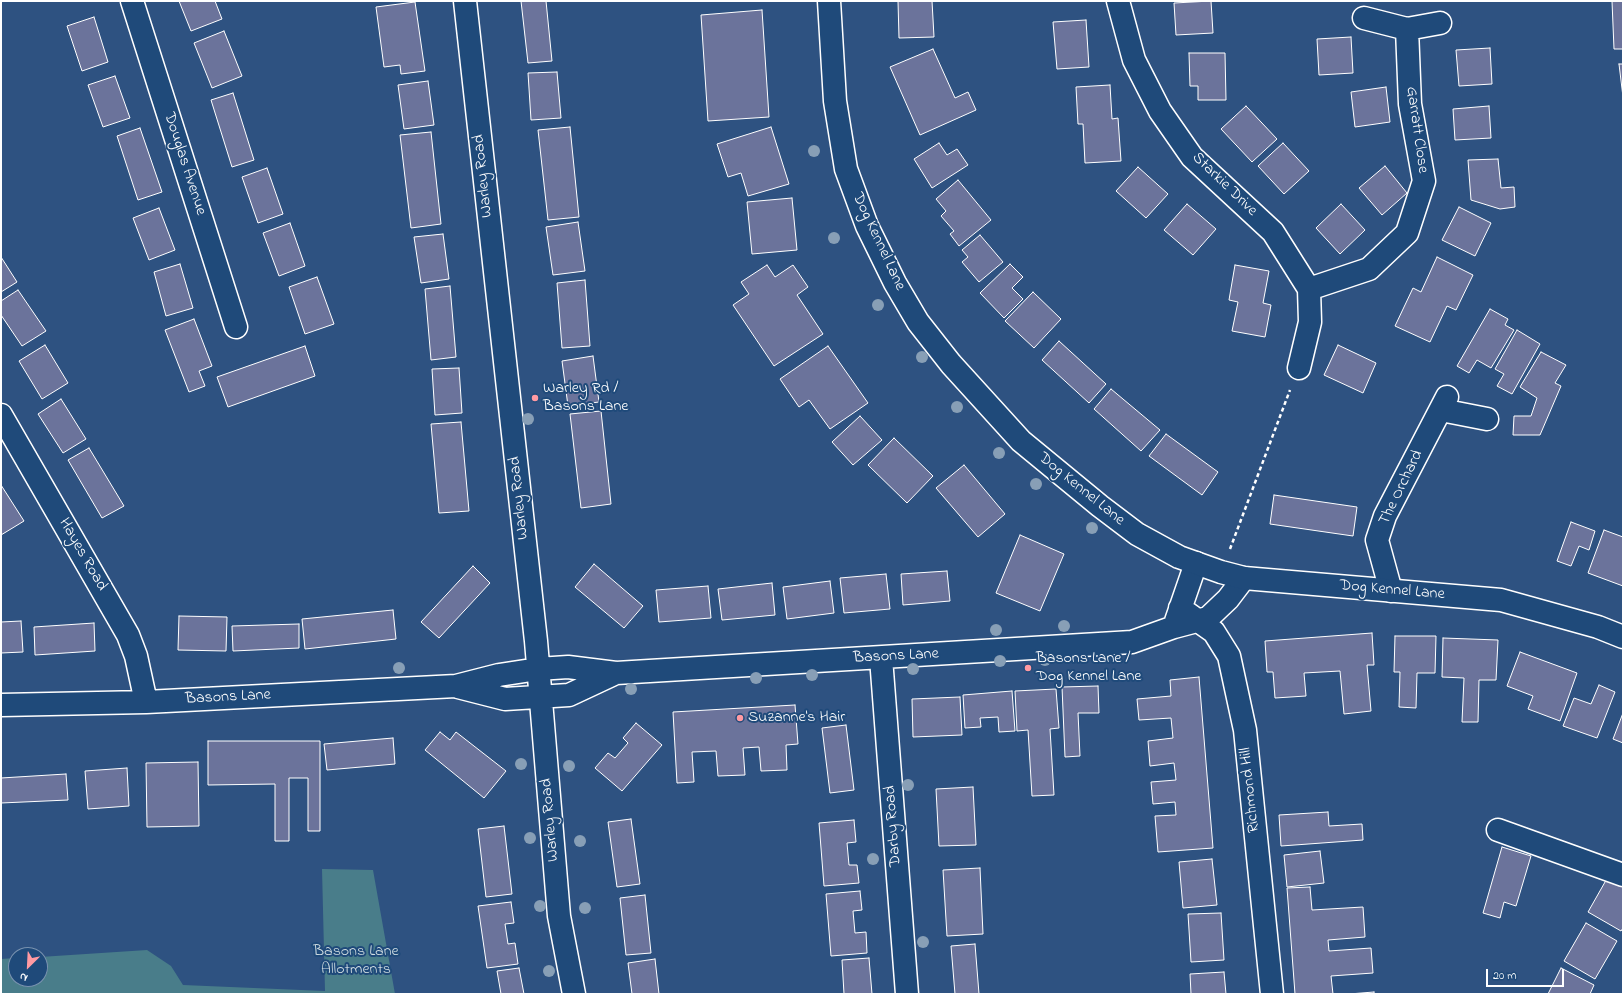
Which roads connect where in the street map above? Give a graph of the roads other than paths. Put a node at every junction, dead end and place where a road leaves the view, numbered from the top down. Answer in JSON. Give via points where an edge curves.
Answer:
{"nodes":[{"id":1,"x":132,"y":1,"type":"edge"},
{"id":2,"x":464,"y":1,"type":"edge"},
{"id":3,"x":829,"y":1,"type":"edge"},
{"id":4,"x":1118,"y":1,"type":"edge"},
{"id":5,"x":1364,"y":18,"type":"dead end"},
{"id":6,"x":1440,"y":23,"type":"dead end"},
{"id":7,"x":1407,"y":30,"type":"junction"},
{"id":8,"x":1309,"y":288,"type":"junction"},
{"id":9,"x":236,"y":327,"type":"dead end"},
{"id":10,"x":1299,"y":368,"type":"road end"},
{"id":11,"x":1,"y":415,"type":"edge"},
{"id":12,"x":1487,"y":419,"type":"dead end"},
{"id":13,"x":1196,"y":563,"type":"junction"},
{"id":14,"x":1244,"y":578,"type":"junction"},
{"id":15,"x":1392,"y":591,"type":"junction"},
{"id":16,"x":1177,"y":618,"type":"junction"},
{"id":17,"x":1199,"y":621,"type":"junction"},
{"id":18,"x":1623,"y":637,"type":"edge"},
{"id":19,"x":881,"y":658,"type":"junction"},
{"id":20,"x":538,"y":669,"type":"junction"},
{"id":21,"x":616,"y":673,"type":"junction"},
{"id":22,"x":456,"y":686,"type":"junction"},
{"id":23,"x":540,"y":697,"type":"junction"},
{"id":24,"x":146,"y":702,"type":"junction"},
{"id":25,"x":1,"y":705,"type":"edge"},
{"id":26,"x":1498,"y":830,"type":"dead end"},
{"id":27,"x":1623,"y":875,"type":"edge"},
{"id":28,"x":574,"y":994,"type":"edge"},
{"id":29,"x":907,"y":994,"type":"edge"},
{"id":30,"x":1272,"y":994,"type":"edge"}],
"edges":[{"from":1,"to":9,"type":"street","name":"Douglas Avenue"},
{"from":2,"to":20,"type":"street","name":"Warley Road"},
{"from":3,"to":13,"type":"street","name":"Dog Kennel Lane","via":[[835,101],[846,169],[868,226],[895,283],[918,322],[951,364],[1021,440],[1137,534]]},
{"from":4,"to":8,"type":"street","name":"Starkie Drive","via":[[1134,60],[1160,111],[1192,157],[1273,232]]},
{"from":5,"to":7,"type":"street"},
{"from":6,"to":7,"type":"street"},
{"from":7,"to":8,"type":"street","name":"Garratt Close","via":[[1410,104],[1424,181],[1406,233],[1369,269]]},
{"from":8,"to":10,"type":"street","via":[[1310,322]]},
{"from":11,"to":24,"type":"street","name":"Hayes Road","via":[[128,635],[136,656]]},
{"from":12,"to":15,"type":"street","name":"The Orchard","via":[[1444,404],[1385,516],[1377,540]]},
{"from":13,"to":14,"type":"street","name":"Dog Kennel Lane"},
{"from":13,"to":16,"type":"street"},
{"from":14,"to":15,"type":"street","name":"Dog Kennel Lane"},
{"from":14,"to":17,"type":"street","via":[[1223,604],[1208,618]]},
{"from":15,"to":18,"type":"street","name":"Dog Kennel Lane","via":[[1501,600],[1598,626]]},
{"from":16,"to":17,"type":"street","name":"Richmond Hill"},
{"from":16,"to":19,"type":"street","name":"Basons Lane","via":[[1132,642]]},
{"from":17,"to":30,"type":"street","name":"Richmond Hill","via":[[1214,632],[1229,656],[1245,730]]},
{"from":19,"to":21,"type":"street","name":"Basons Lane"},
{"from":19,"to":29,"type":"street","name":"Darby Road"},
{"from":20,"to":21,"type":"street","name":"Basons Lane","via":[[568,667]]},
{"from":20,"to":22,"type":"street","name":"Basons Lane","via":[[499,675]]},
{"from":20,"to":23,"type":"street","name":"Warley Road"},
{"from":21,"to":23,"type":"street","name":"Basons Lane","via":[[569,695]]},
{"from":22,"to":23,"type":"street","name":"Basons Lane","via":[[505,699]]},
{"from":22,"to":24,"type":"street","name":"Basons Lane"},
{"from":23,"to":28,"type":"street","name":"Warley Road","via":[[560,916]]},
{"from":24,"to":25,"type":"street","name":"Basons Lane"},
{"from":26,"to":27,"type":"street"}]}
